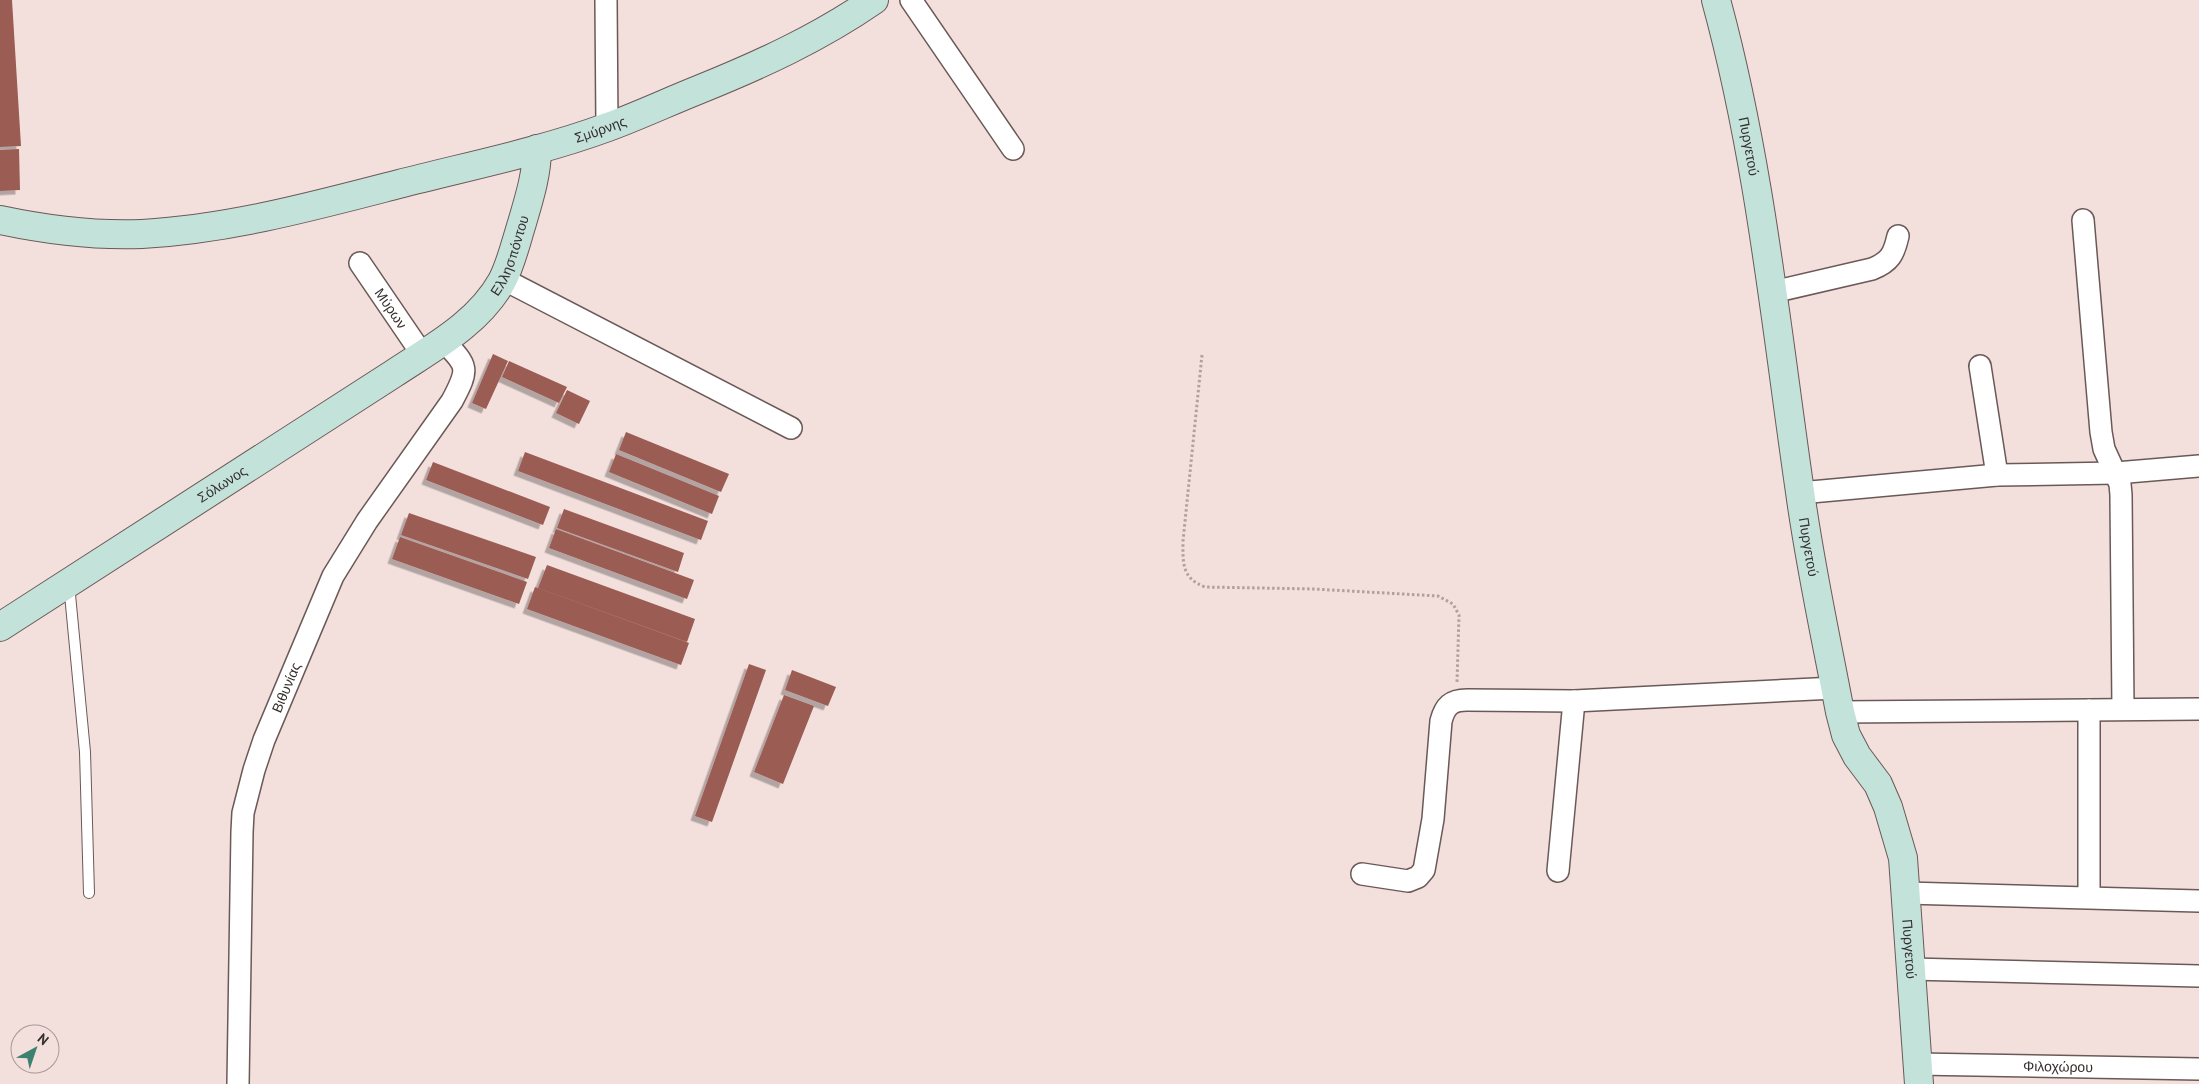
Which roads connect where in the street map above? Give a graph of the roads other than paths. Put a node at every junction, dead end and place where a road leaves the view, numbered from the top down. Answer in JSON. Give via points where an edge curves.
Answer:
{"nodes":[{"id":1,"x":606,"y":0,"type":"edge"},
{"id":2,"x":874,"y":0,"type":"edge"},
{"id":3,"x":911,"y":0,"type":"edge"},
{"id":4,"x":1716,"y":0,"type":"edge"},
{"id":5,"x":607,"y":127,"type":"junction"},
{"id":6,"x":537,"y":149,"type":"junction"},
{"id":7,"x":1013,"y":150,"type":"dead end"},
{"id":8,"x":0,"y":220,"type":"edge"},
{"id":9,"x":2082,"y":220,"type":"dead end"},
{"id":10,"x":1898,"y":236,"type":"dead end"},
{"id":11,"x":360,"y":263,"type":"dead end"},
{"id":12,"x":503,"y":279,"type":"junction"},
{"id":13,"x":1773,"y":292,"type":"junction"},
{"id":14,"x":432,"y":348,"type":"junction"},
{"id":15,"x":1980,"y":366,"type":"dead end"},
{"id":16,"x":791,"y":428,"type":"dead end"},
{"id":17,"x":2199,"y":466,"type":"edge"},
{"id":18,"x":2116,"y":473,"type":"junction"},
{"id":19,"x":1997,"y":475,"type":"junction"},
{"id":20,"x":1800,"y":493,"type":"junction"},
{"id":21,"x":69,"y":583,"type":"junction"},
{"id":22,"x":0,"y":627,"type":"edge"},
{"id":23,"x":1838,"y":700,"type":"junction"},
{"id":24,"x":1574,"y":702,"type":"junction"},
{"id":25,"x":2123,"y":709,"type":"junction"},
{"id":26,"x":2199,"y":709,"type":"edge"},
{"id":27,"x":2089,"y":710,"type":"junction"},
{"id":28,"x":1558,"y":871,"type":"dead end"},
{"id":29,"x":1362,"y":874,"type":"dead end"},
{"id":30,"x":89,"y":893,"type":"dead end"},
{"id":31,"x":1906,"y":893,"type":"junction"},
{"id":32,"x":2089,"y":897,"type":"junction"},
{"id":33,"x":2199,"y":901,"type":"edge"},
{"id":34,"x":1911,"y":969,"type":"junction"},
{"id":35,"x":2199,"y":976,"type":"edge"},
{"id":36,"x":2199,"y":1069,"type":"edge"},
{"id":37,"x":1918,"y":1074,"type":"edge"},
{"id":38,"x":238,"y":1084,"type":"edge"}],
"edges":[{"from":1,"to":5,"type":"street"},
{"from":2,"to":5,"type":"street","name":"Σμύρνης","via":[[788,52]]},
{"from":3,"to":7,"type":"street"},
{"from":4,"to":13,"type":"street","name":"Πυργετού","via":[[1760,201]]},
{"from":5,"to":6,"type":"street","name":"Σμύρνης"},
{"from":6,"to":8,"type":"street","name":"Σμύρνης","via":[[308,208],[240,222],[135,234],[102,234]]},
{"from":6,"to":12,"type":"street","name":"Ελλησπόντου","via":[[532,190]]},
{"from":9,"to":18,"type":"street","via":[[2101,432],[2104,449]]},
{"from":10,"to":13,"type":"street","via":[[1895,250],[1885,264]]},
{"from":11,"to":14,"type":"street","name":"Μύρων"},
{"from":12,"to":14,"type":"street","name":"Ελλησπόντου","via":[[475,315]]},
{"from":12,"to":16,"type":"street"},
{"from":13,"to":20,"type":"street","name":"Πυργετού"},
{"from":14,"to":21,"type":"street","name":"Σόλωνος"},
{"from":14,"to":38,"type":"street","name":"Βιθυνίας","via":[[463,362],[462,381],[452,401],[367,521],[334,576],[264,740],[252,777],[242,832]]},
{"from":15,"to":19,"type":"street"},
{"from":17,"to":18,"type":"street"},
{"from":18,"to":19,"type":"street"},
{"from":18,"to":25,"type":"street","via":[[2121,495]]},
{"from":19,"to":20,"type":"street"},
{"from":20,"to":23,"type":"street","name":"Πυργετού","via":[[1811,569]]},
{"from":21,"to":22,"type":"street","name":"Σόλωνος"},
{"from":21,"to":30,"type":"lane","via":[[85,752]]},
{"from":23,"to":24,"type":"street"},
{"from":23,"to":27,"type":"street"},
{"from":23,"to":31,"type":"street","name":"Πυργετού","via":[[1846,735],[1878,784],[1888,806],[1904,858]]},
{"from":24,"to":28,"type":"street"},
{"from":24,"to":29,"type":"street","via":[[1460,700],[1446,706],[1441,721],[1433,819],[1424,870],[1408,881]]},
{"from":25,"to":26,"type":"street"},
{"from":25,"to":27,"type":"street"},
{"from":27,"to":32,"type":"street"},
{"from":31,"to":32,"type":"street"},
{"from":31,"to":34,"type":"street","name":"Πυργετού"},
{"from":32,"to":33,"type":"street"},
{"from":34,"to":35,"type":"street"},
{"from":34,"to":37,"type":"street","name":"Πυργετού"},
{"from":36,"to":37,"type":"street","name":"Φιλοχώρου"}]}
